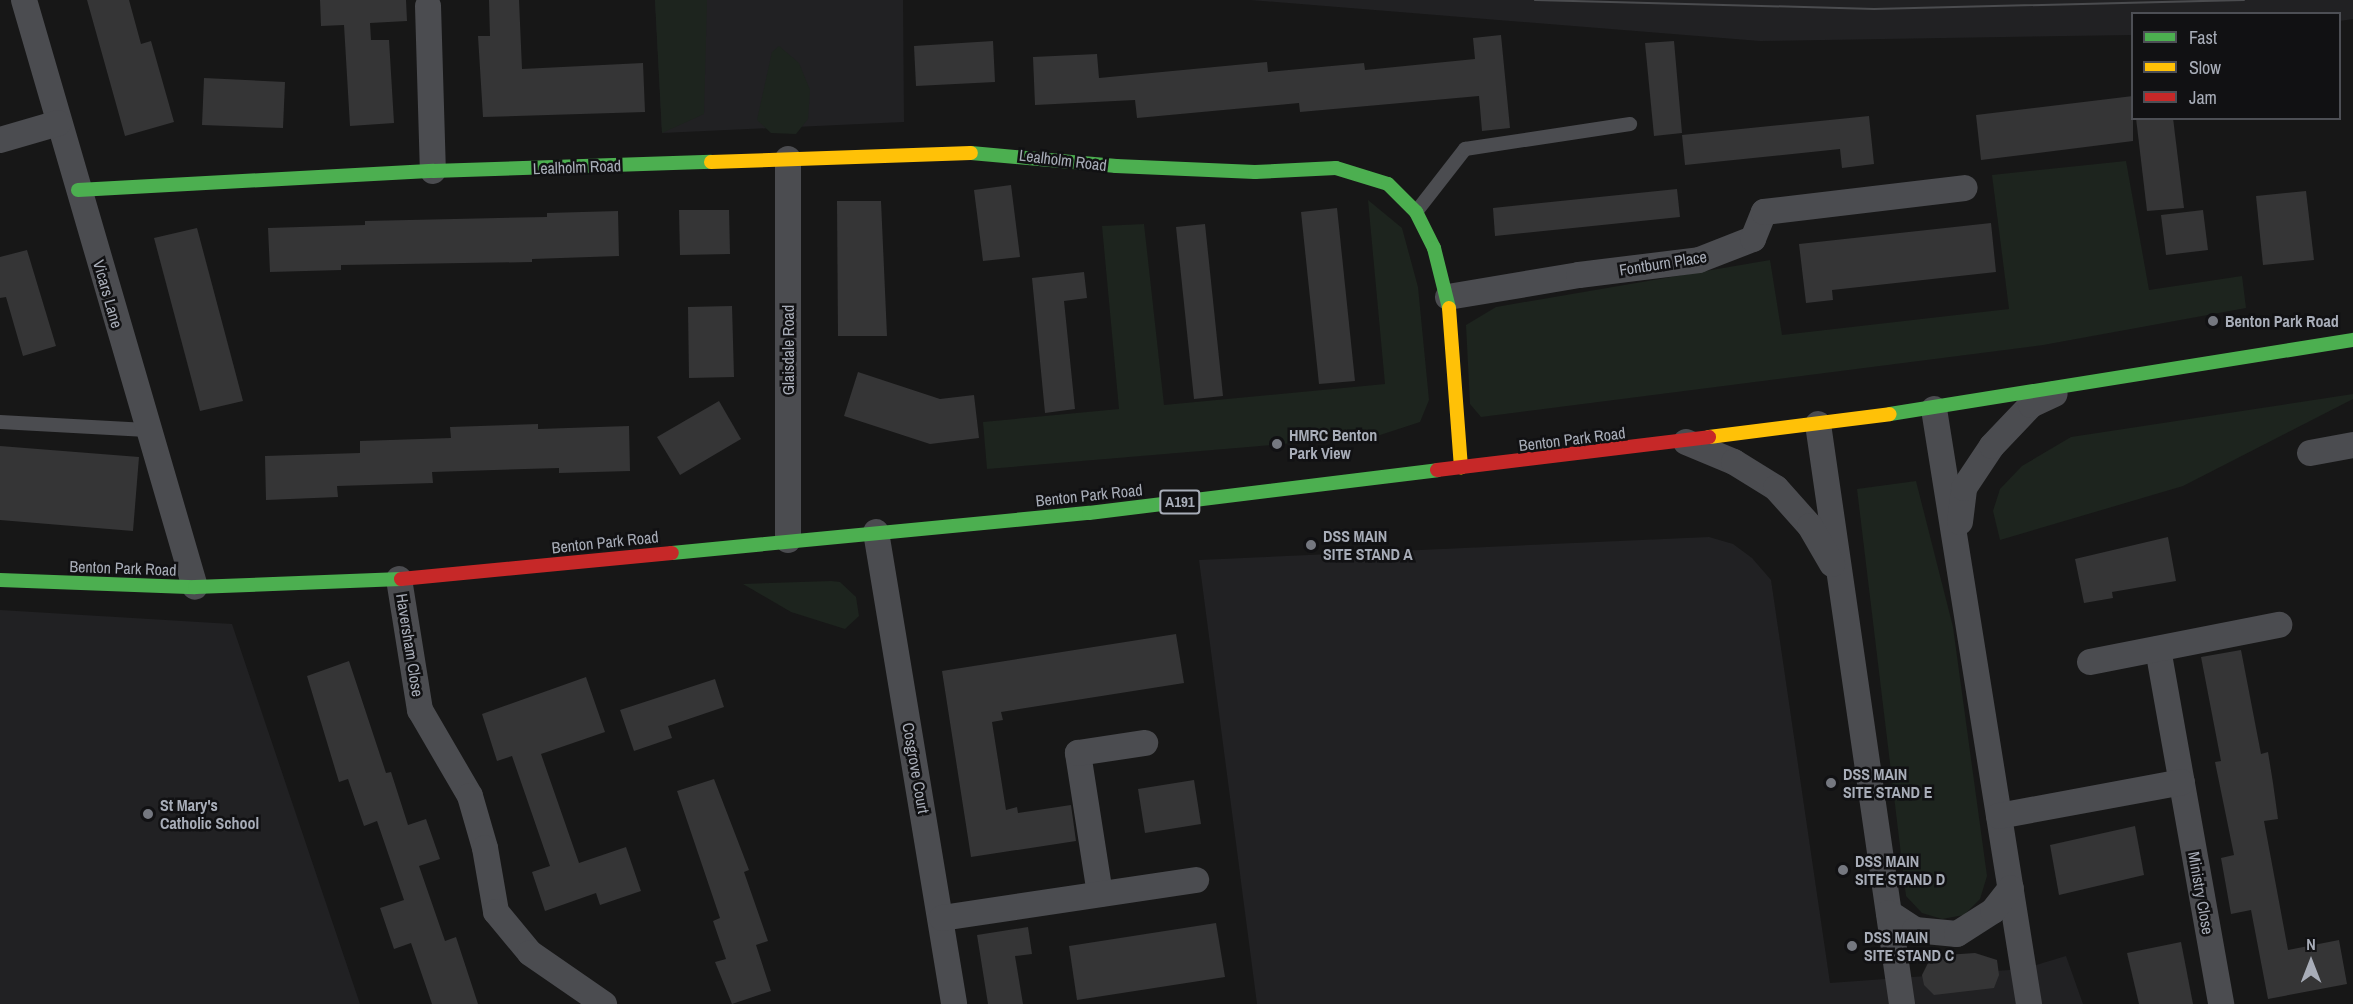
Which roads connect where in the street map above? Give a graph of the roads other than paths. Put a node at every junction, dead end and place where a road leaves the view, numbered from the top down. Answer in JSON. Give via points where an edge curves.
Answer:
{"nodes":[{"id":1,"x":24,"y":0,"type":"edge"},
{"id":2,"x":428,"y":6,"type":"dead end"},
{"id":3,"x":59,"y":123,"type":"junction"},
{"id":4,"x":1630,"y":124,"type":"dead end"},
{"id":5,"x":0,"y":140,"type":"edge"},
{"id":6,"x":788,"y":159,"type":"junction"},
{"id":7,"x":433,"y":171,"type":"junction"},
{"id":8,"x":1965,"y":188,"type":"dead end"},
{"id":9,"x":78,"y":190,"type":"junction"},
{"id":10,"x":1416,"y":212,"type":"junction"},
{"id":11,"x":1448,"y":297,"type":"junction"},
{"id":12,"x":2353,"y":340,"type":"edge"},
{"id":13,"x":2069,"y":387,"type":"junction"},
{"id":14,"x":1934,"y":409,"type":"junction"},
{"id":15,"x":0,"y":422,"type":"edge"},
{"id":16,"x":1818,"y":424,"type":"junction"},
{"id":17,"x":147,"y":430,"type":"junction"},
{"id":18,"x":1686,"y":442,"type":"junction"},
{"id":19,"x":2353,"y":445,"type":"edge"},
{"id":20,"x":2310,"y":453,"type":"dead end"},
{"id":21,"x":1461,"y":468,"type":"junction"},
{"id":22,"x":876,"y":532,"type":"junction"},
{"id":23,"x":788,"y":540,"type":"junction"},
{"id":24,"x":1957,"y":554,"type":"junction"},
{"id":25,"x":1838,"y":574,"type":"junction"},
{"id":26,"x":399,"y":579,"type":"junction"},
{"id":27,"x":0,"y":580,"type":"edge"},
{"id":28,"x":195,"y":587,"type":"junction"},
{"id":29,"x":2279,"y":626,"type":"dead end"},
{"id":30,"x":2158,"y":649,"type":"junction"},
{"id":31,"x":2090,"y":662,"type":"dead end"},
{"id":32,"x":1145,"y":743,"type":"dead end"},
{"id":33,"x":2182,"y":782,"type":"junction"},
{"id":34,"x":1999,"y":816,"type":"junction"},
{"id":35,"x":1196,"y":880,"type":"dead end"},
{"id":36,"x":2011,"y":888,"type":"junction"},
{"id":37,"x":1100,"y":894,"type":"junction"},
{"id":38,"x":1888,"y":913,"type":"junction"},
{"id":39,"x":942,"y":918,"type":"junction"},
{"id":40,"x":604,"y":1004,"type":"edge"},
{"id":41,"x":954,"y":1004,"type":"edge"},
{"id":42,"x":1902,"y":1004,"type":"edge"},
{"id":43,"x":2029,"y":1004,"type":"edge"},
{"id":44,"x":2221,"y":1004,"type":"edge"}],
"edges":[{"from":1,"to":3,"type":"street","name":"Vicars Lane"},
{"from":2,"to":7,"type":"street"},
{"from":3,"to":5,"type":"street"},
{"from":3,"to":9,"type":"street","name":"Vicars Lane"},
{"from":4,"to":10,"type":"lane","via":[[1465,149]]},
{"from":6,"to":7,"type":"main road","name":"Lealholm Road"},
{"from":6,"to":10,"type":"main road","name":"Lealholm Road","via":[[991,152],[1116,166],[1255,172],[1336,168],[1388,184]]},
{"from":6,"to":23,"type":"street","name":"Glaisdale Road"},
{"from":7,"to":9,"type":"main road","name":"Lealholm Road"},
{"from":8,"to":11,"type":"street","name":"Fontburn Place","via":[[1764,212],[1753,239],[1699,260]]},
{"from":9,"to":17,"type":"street","name":"Vicars Lane"},
{"from":10,"to":11,"type":"main road","name":"Lealholm Road","via":[[1434,248]]},
{"from":11,"to":21,"type":"main road","name":"Lealholm Road"},
{"from":12,"to":13,"type":"main road","name":"Benton Park Road","number":"A191"},
{"from":13,"to":14,"type":"main road","name":"Benton Park Road","number":"A191"},
{"from":13,"to":24,"type":"street","via":[[2031,405],[1992,446],[1964,488]]},
{"from":14,"to":16,"type":"main road","name":"Benton Park Road","number":"A191"},
{"from":14,"to":24,"type":"street"},
{"from":15,"to":17,"type":"lane"},
{"from":16,"to":18,"type":"main road","name":"Benton Park Road","number":"A191"},
{"from":16,"to":25,"type":"street"},
{"from":17,"to":28,"type":"street","name":"Vicars Lane"},
{"from":18,"to":21,"type":"main road","name":"Benton Park Road","number":"A191"},
{"from":18,"to":25,"type":"street","via":[[1734,462],[1776,488],[1810,526]]},
{"from":19,"to":20,"type":"street"},
{"from":21,"to":22,"type":"main road","name":"Benton Park Road","number":"A191","via":[[1089,513]]},
{"from":22,"to":23,"type":"main road","name":"Benton Park Road","number":"A191"},
{"from":22,"to":39,"type":"street","name":"Cosgrove Court"},
{"from":23,"to":26,"type":"main road","name":"Benton Park Road","number":"A191"},
{"from":24,"to":34,"type":"street"},
{"from":25,"to":38,"type":"street"},
{"from":26,"to":28,"type":"main road","name":"Benton Park Road","number":"A191"},
{"from":26,"to":40,"type":"street","name":"Haversham Close","via":[[420,710],[470,796],[485,848],[496,912],[530,952]]},
{"from":27,"to":28,"type":"main road","name":"Benton Park Road","number":"A191"},
{"from":29,"to":30,"type":"street"},
{"from":30,"to":31,"type":"street"},
{"from":30,"to":33,"type":"street","name":"Ministry Close"},
{"from":32,"to":37,"type":"street","via":[[1078,753]]},
{"from":33,"to":34,"type":"street"},
{"from":33,"to":44,"type":"street","name":"Ministry Close"},
{"from":34,"to":36,"type":"street"},
{"from":35,"to":37,"type":"street"},
{"from":36,"to":38,"type":"street","via":[[1994,911],[1957,934],[1915,930]]},
{"from":36,"to":43,"type":"street"},
{"from":37,"to":39,"type":"street"},
{"from":38,"to":42,"type":"street"},
{"from":39,"to":41,"type":"street","name":"Cosgrove Court"}]}
